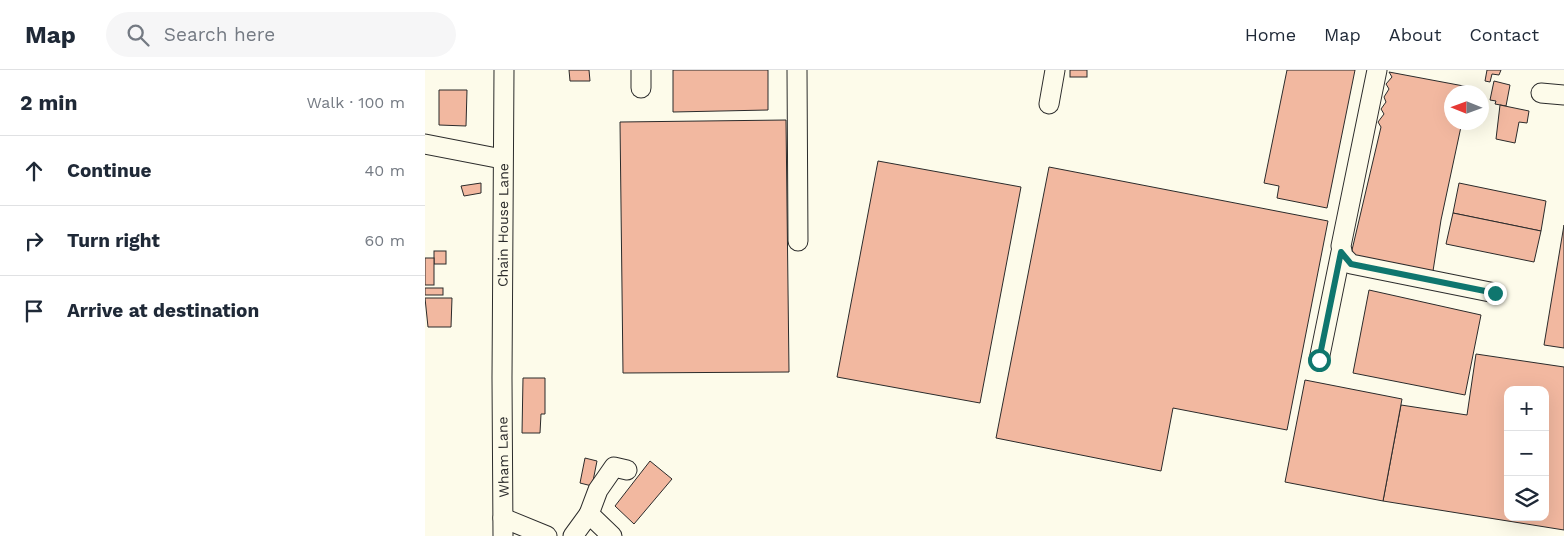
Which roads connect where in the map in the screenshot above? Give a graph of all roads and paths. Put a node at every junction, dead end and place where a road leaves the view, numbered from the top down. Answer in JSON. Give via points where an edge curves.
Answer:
{"nodes":[{"id":1,"x":504,"y":70,"type":"edge"},
{"id":2,"x":797,"y":70,"type":"edge"},
{"id":3,"x":1055,"y":70,"type":"edge"},
{"id":4,"x":1377,"y":70,"type":"edge"},
{"id":5,"x":1541,"y":93,"type":"dead end"},
{"id":6,"x":1564,"y":95,"type":"edge"},
{"id":7,"x":1049,"y":104,"type":"dead end"},
{"id":8,"x":425,"y":144,"type":"edge"},
{"id":9,"x":502,"y":159,"type":"junction"},
{"id":10,"x":798,"y":241,"type":"dead end"},
{"id":11,"x":1341,"y":252,"type":"junction"},
{"id":12,"x":1495,"y":293,"type":"dead end"},
{"id":13,"x":1319,"y":360,"type":"dead end"},
{"id":14,"x":502,"y":378,"type":"joint"},
{"id":15,"x":627,"y":470,"type":"dead end"},
{"id":16,"x":589,"y":514,"type":"junction"},
{"id":17,"x":503,"y":527,"type":"edge"},
{"id":18,"x":547,"y":536,"type":"edge"},
{"id":19,"x":573,"y":536,"type":"edge"},
{"id":20,"x":612,"y":536,"type":"edge"}],
"edges":[{"from":1,"to":9,"type":"street","name":"Chain House Lane"},
{"from":2,"to":10,"type":"street"},
{"from":3,"to":7,"type":"street"},
{"from":4,"to":11,"type":"street"},
{"from":5,"to":6,"type":"street"},
{"from":8,"to":9,"type":"street"},
{"from":9,"to":14,"type":"street","name":"Chain House Lane"},
{"from":11,"to":12,"type":"street","via":[[1351,264]]},
{"from":11,"to":13,"type":"street"},
{"from":14,"to":17,"type":"street","name":"Wham Lane"},
{"from":15,"to":16,"type":"street","via":[[614,467],[598,490]]},
{"from":16,"to":19,"type":"street"},
{"from":16,"to":20,"type":"street"},
{"from":17,"to":18,"type":"street"}]}
